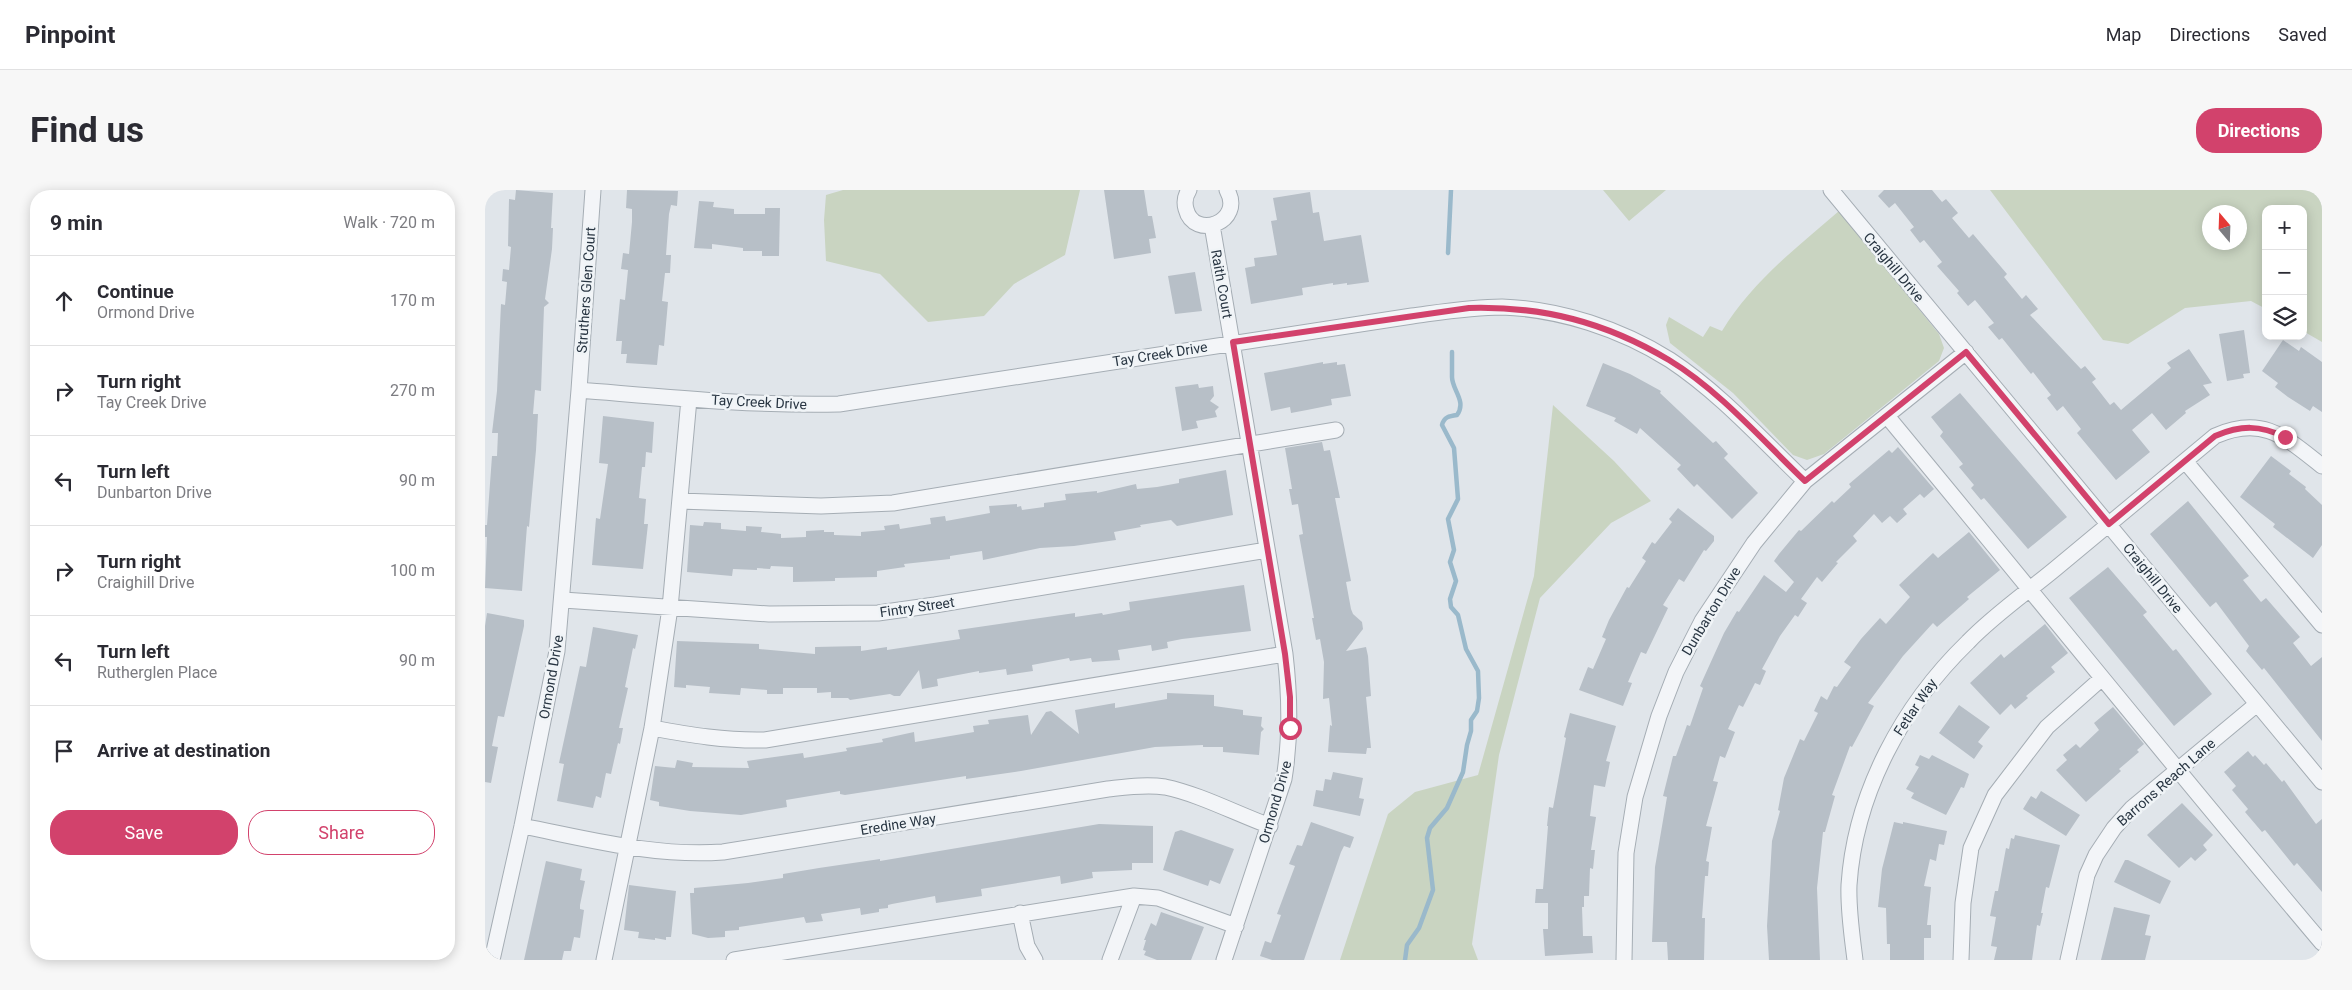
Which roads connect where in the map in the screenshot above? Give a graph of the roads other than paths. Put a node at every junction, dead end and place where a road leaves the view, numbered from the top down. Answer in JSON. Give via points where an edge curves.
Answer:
{"nodes":[{"id":1,"x":593,"y":190,"type":"edge"},
{"id":2,"x":1189,"y":190,"type":"edge"},
{"id":3,"x":1227,"y":190,"type":"edge"},
{"id":4,"x":1831,"y":191,"type":"edge"},
{"id":5,"x":1212,"y":225,"type":"junction"},
{"id":6,"x":1233,"y":342,"type":"junction"},
{"id":7,"x":1966,"y":352,"type":"junction"},
{"id":8,"x":579,"y":390,"type":"junction"},
{"id":9,"x":689,"y":399,"type":"junction"},
{"id":10,"x":1887,"y":416,"type":"junction"},
{"id":11,"x":1336,"y":430,"type":"dead end"},
{"id":12,"x":1249,"y":443,"type":"junction"},
{"id":13,"x":2185,"y":461,"type":"junction"},
{"id":14,"x":2322,"y":466,"type":"edge"},
{"id":15,"x":1805,"y":481,"type":"junction"},
{"id":16,"x":680,"y":502,"type":"junction"},
{"id":17,"x":2109,"y":524,"type":"junction"},
{"id":18,"x":1267,"y":550,"type":"junction"},
{"id":19,"x":2030,"y":589,"type":"junction"},
{"id":20,"x":563,"y":600,"type":"junction"},
{"id":21,"x":670,"y":608,"type":"junction"},
{"id":22,"x":2322,"y":625,"type":"edge"},
{"id":23,"x":1285,"y":654,"type":"junction"},
{"id":24,"x":2101,"y":679,"type":"junction"},
{"id":25,"x":2257,"y":704,"type":"junction"},
{"id":26,"x":652,"y":728,"type":"junction"},
{"id":27,"x":2178,"y":769,"type":"junction"},
{"id":28,"x":2322,"y":782,"type":"edge"},
{"id":29,"x":522,"y":826,"type":"junction"},
{"id":30,"x":1270,"y":826,"type":"junction"},
{"id":31,"x":627,"y":847,"type":"junction"},
{"id":32,"x":1134,"y":896,"type":"junction"},
{"id":33,"x":1019,"y":913,"type":"junction"},
{"id":34,"x":1236,"y":926,"type":"junction"},
{"id":35,"x":2322,"y":943,"type":"edge"},
{"id":36,"x":492,"y":960,"type":"edge"},
{"id":37,"x":604,"y":960,"type":"edge"},
{"id":38,"x":734,"y":960,"type":"edge"},
{"id":39,"x":1035,"y":960,"type":"edge"},
{"id":40,"x":1110,"y":960,"type":"edge"},
{"id":41,"x":1224,"y":960,"type":"edge"},
{"id":42,"x":1624,"y":960,"type":"edge"},
{"id":43,"x":1855,"y":960,"type":"edge"},
{"id":44,"x":1961,"y":960,"type":"edge"},
{"id":45,"x":2068,"y":960,"type":"edge"}],
"edges":[{"from":1,"to":8,"type":"street","name":"Struthers Glen Court"},
{"from":2,"to":5,"type":"street","via":[[1185,200],[1188,214],[1198,224]]},
{"from":3,"to":5,"type":"street","via":[[1229,213]]},
{"from":4,"to":7,"type":"street","name":"Craighill Drive"},
{"from":5,"to":6,"type":"street","name":"Raith Court"},
{"from":6,"to":9,"type":"street","name":"Tay Creek Drive","via":[[839,404]]},
{"from":6,"to":12,"type":"street","name":"Ormond Drive"},
{"from":6,"to":15,"type":"street","name":"Tay Creek Drive","via":[[1469,308],[1543,311],[1594,324],[1670,360],[1714,394]]},
{"from":7,"to":10,"type":"street","name":"Dunbarton Drive"},
{"from":7,"to":17,"type":"street","name":"Craighill Drive"},
{"from":8,"to":9,"type":"street","name":"Tay Creek Drive"},
{"from":8,"to":20,"type":"street","name":"Ormond Drive"},
{"from":9,"to":16,"type":"street"},
{"from":10,"to":15,"type":"street","name":"Dunbarton Drive"},
{"from":10,"to":19,"type":"street"},
{"from":11,"to":12,"type":"street"},
{"from":12,"to":16,"type":"street","via":[[893,504],[821,506]]},
{"from":12,"to":18,"type":"street","name":"Ormond Drive"},
{"from":13,"to":14,"type":"street","name":"Fetlar Way","via":[[2215,436],[2247,427],[2271,430],[2285,437]]},
{"from":13,"to":17,"type":"street","name":"Fetlar Way"},
{"from":13,"to":22,"type":"street"},
{"from":15,"to":42,"type":"street","name":"Dunbarton Drive","via":[[1726,581],[1689,646],[1659,716],[1635,798],[1626,853]]},
{"from":16,"to":21,"type":"street"},
{"from":17,"to":19,"type":"street","name":"Fetlar Way"},
{"from":17,"to":25,"type":"street","name":"Craighill Drive"},
{"from":18,"to":21,"type":"street","name":"Fintry Street","via":[[878,613],[769,614]]},
{"from":18,"to":23,"type":"street","name":"Ormond Drive"},
{"from":19,"to":24,"type":"street"},
{"from":19,"to":43,"type":"street","name":"Fetlar Way","via":[[1947,663],[1918,699],[1880,765],[1852,854],[1849,911]]},
{"from":20,"to":21,"type":"street","name":"Fintry Street"},
{"from":20,"to":29,"type":"street","name":"Ormond Drive","via":[[557,651]]},
{"from":21,"to":26,"type":"street"},
{"from":23,"to":26,"type":"street","via":[[765,740],[699,737]]},
{"from":23,"to":30,"type":"street","name":"Ormond Drive","via":[[1290,697],[1289,753]]},
{"from":24,"to":27,"type":"street"},
{"from":24,"to":44,"type":"street","via":[[2047,728],[1995,795],[1971,848],[1963,903]]},
{"from":25,"to":27,"type":"street","name":"Barrons Reach Lane"},
{"from":25,"to":28,"type":"street","name":"Craighill Drive"},
{"from":26,"to":31,"type":"street"},
{"from":27,"to":35,"type":"street"},
{"from":27,"to":45,"type":"street","name":"Barrons Reach Lane","via":[[2133,808],[2114,828],[2096,855],[2080,902]]},
{"from":29,"to":31,"type":"street","name":"Eredine Way"},
{"from":29,"to":36,"type":"street","name":"Ormond Drive"},
{"from":30,"to":31,"type":"street","name":"Eredine Way","via":[[1187,794],[1144,786],[1108,789],[723,852],[654,852]]},
{"from":30,"to":34,"type":"street","name":"Ormond Drive"},
{"from":31,"to":37,"type":"street"},
{"from":32,"to":33,"type":"street"},
{"from":32,"to":34,"type":"street","via":[[1157,898]]},
{"from":32,"to":40,"type":"street"},
{"from":33,"to":38,"type":"street"},
{"from":33,"to":39,"type":"street","via":[[1027,946]]},
{"from":34,"to":41,"type":"street","name":"Ormond Drive"}]}
